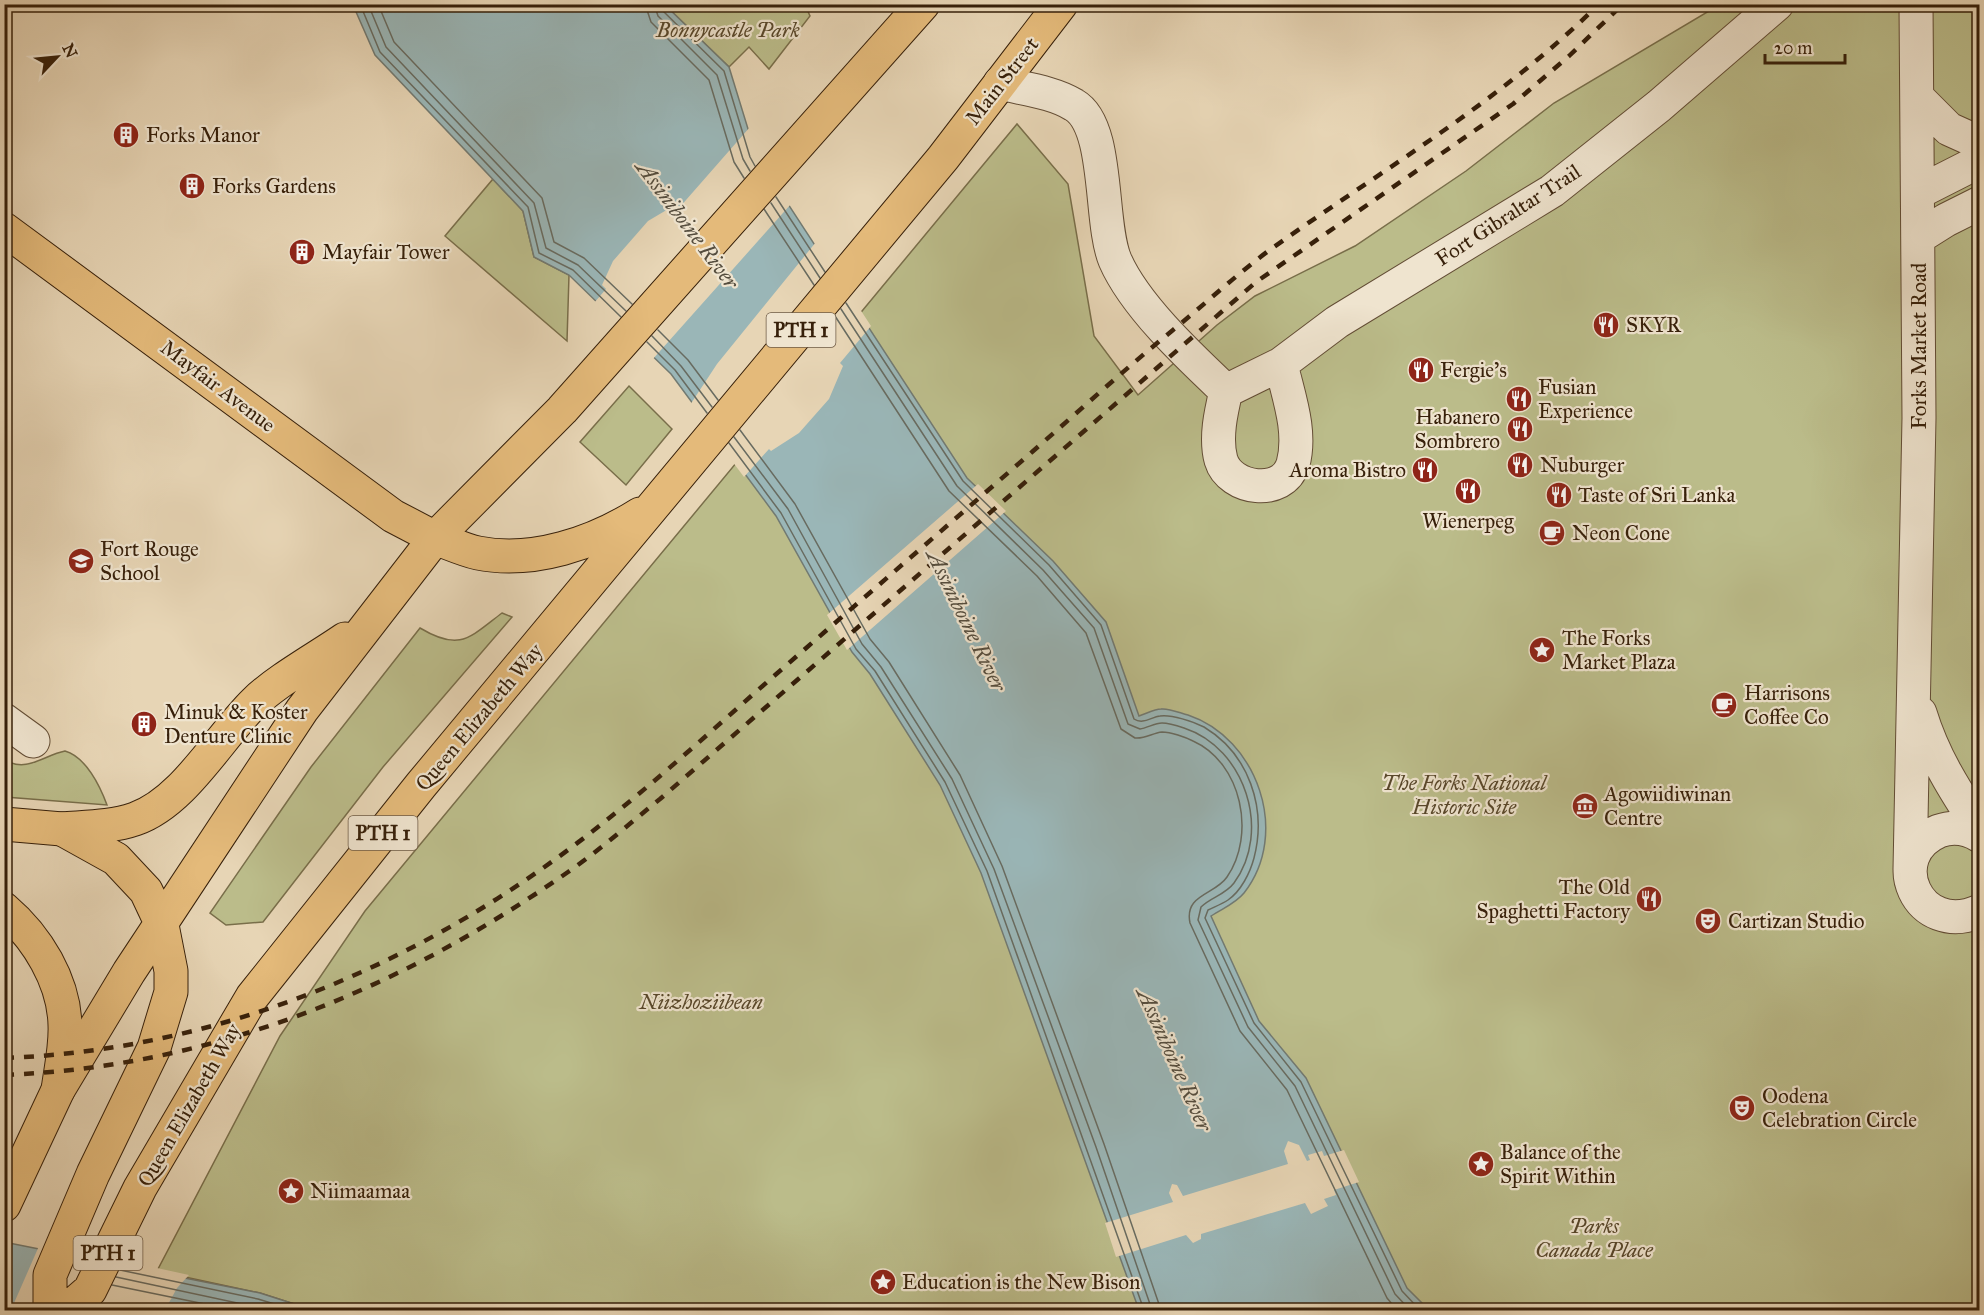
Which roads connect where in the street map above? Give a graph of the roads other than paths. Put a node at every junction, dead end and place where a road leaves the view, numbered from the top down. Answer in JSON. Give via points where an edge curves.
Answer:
{"nodes":[{"id":1,"x":923,"y":4,"type":"edge"},
{"id":2,"x":1061,"y":4,"type":"edge"},
{"id":3,"x":1777,"y":4,"type":"edge"},
{"id":4,"x":1916,"y":4,"type":"edge"},
{"id":5,"x":1000,"y":83,"type":"junction"},
{"id":6,"x":1918,"y":98,"type":"junction"},
{"id":7,"x":1980,"y":143,"type":"edge"},
{"id":8,"x":943,"y":158,"type":"joint"},
{"id":9,"x":1980,"y":161,"type":"edge"},
{"id":10,"x":1919,"y":192,"type":"junction"},
{"id":11,"x":1980,"y":203,"type":"edge"},
{"id":12,"x":4,"y":229,"type":"edge"},
{"id":13,"x":1919,"y":237,"type":"junction"},
{"id":14,"x":1281,"y":364,"type":"junction"},
{"id":15,"x":1227,"y":391,"type":"junction"},
{"id":16,"x":659,"y":502,"type":"junction"},
{"id":17,"x":435,"y":538,"type":"junction"},
{"id":18,"x":371,"y":621,"type":"junction"},
{"id":19,"x":1912,"y":688,"type":"junction"},
{"id":20,"x":4,"y":720,"type":"edge"},
{"id":21,"x":33,"y":741,"type":"dead end"},
{"id":22,"x":4,"y":824,"type":"edge"},
{"id":23,"x":1980,"y":828,"type":"edge"},
{"id":24,"x":62,"y":829,"type":"junction"},
{"id":25,"x":1980,"y":836,"type":"edge"},
{"id":26,"x":1910,"y":870,"type":"junction"},
{"id":27,"x":4,"y":909,"type":"edge"},
{"id":28,"x":1980,"y":911,"type":"edge"},
{"id":29,"x":162,"y":925,"type":"junction"},
{"id":30,"x":58,"y":1089,"type":"junction"},
{"id":31,"x":4,"y":1205,"type":"edge"},
{"id":32,"x":50,"y":1311,"type":"edge"},
{"id":33,"x":67,"y":1311,"type":"edge"}],
"edges":[{"from":1,"to":17,"type":"main road","via":[[562,410]]},
{"from":2,"to":5,"type":"main road","name":"Main Street","number":"PTH 1"},
{"from":3,"to":14,"type":"street","name":"Fort Gibraltar Trail","via":[[1659,106],[1552,191],[1337,322]]},
{"from":4,"to":6,"type":"street","name":"Forks Market Road"},
{"from":5,"to":8,"type":"main road","name":"Main Street","number":"PTH 1"},
{"from":5,"to":15,"type":"street","via":[[1066,101],[1086,118],[1099,151],[1107,233],[1114,258],[1137,297]]},
{"from":6,"to":7,"type":"street","via":[[1949,129]]},
{"from":6,"to":10,"type":"street","name":"Forks Market Road"},
{"from":8,"to":16,"type":"main road","name":"Queen Elizabeth Way","number":"PTH 1"},
{"from":9,"to":10,"type":"street"},
{"from":10,"to":13,"type":"street","name":"Forks Market Road"},
{"from":11,"to":13,"type":"street"},
{"from":12,"to":17,"type":"main road","name":"Mayfair Avenue","via":[[393,516]]},
{"from":13,"to":19,"type":"street","name":"Forks Market Road"},
{"from":14,"to":15,"type":"street","name":"Fort Gibraltar Trail"},
{"from":14,"to":15,"type":"street","via":[[1295,427],[1292,465],[1279,481],[1254,486],[1226,470],[1220,424]]},
{"from":16,"to":17,"type":"main road","name":"Mayfair Avenue","via":[[590,540],[534,555],[479,553]]},
{"from":16,"to":33,"type":"main road","name":"Queen Elizabeth Way","number":"PTH 1","via":[[421,785],[252,997],[140,1188],[90,1290]]},
{"from":17,"to":18,"type":"main road"},
{"from":18,"to":24,"type":"main road","via":[[256,701],[183,784],[157,807],[136,819]]},
{"from":18,"to":29,"type":"main road","via":[[302,710]]},
{"from":19,"to":23,"type":"street","name":"Forks Market Road","via":[[1930,746]]},
{"from":19,"to":26,"type":"street","name":"Forks Market Road"},
{"from":20,"to":21,"type":"street"},
{"from":22,"to":24,"type":"main road"},
{"from":24,"to":29,"type":"main road","via":[[126,867],[146,891]]},
{"from":25,"to":26,"type":"street","via":[[1958,828],[1931,835],[1913,856]]},
{"from":26,"to":28,"type":"street","name":"Forks Market Road","via":[[1917,897],[1926,908],[1952,918]]},
{"from":27,"to":30,"type":"main road","via":[[42,952],[58,987],[65,1022]]},
{"from":29,"to":30,"type":"main road"},
{"from":29,"to":32,"type":"main road","via":[[171,971],[168,1008],[154,1048],[50,1275]]},
{"from":30,"to":31,"type":"main road"}]}
